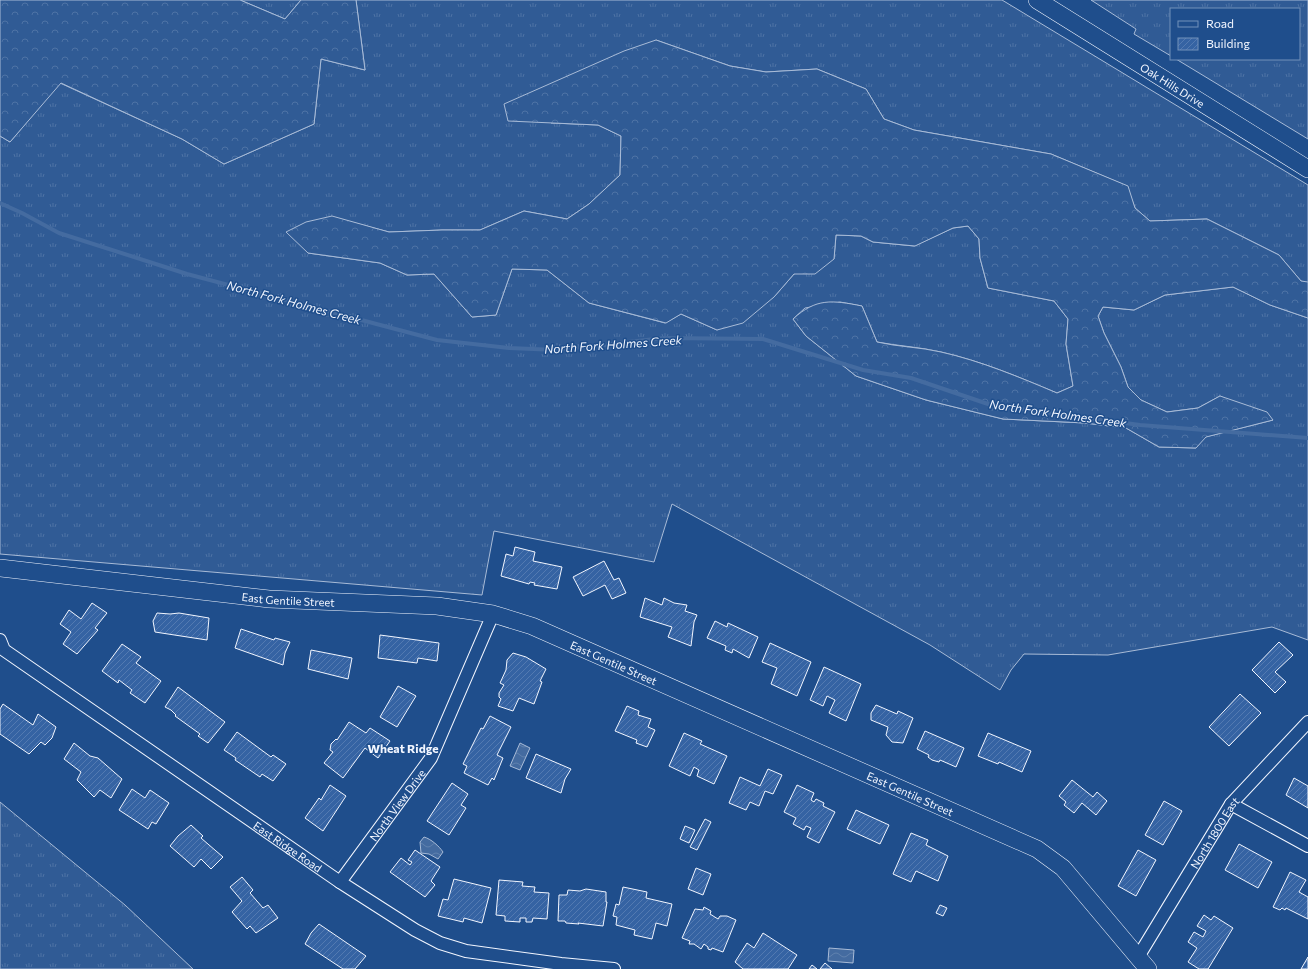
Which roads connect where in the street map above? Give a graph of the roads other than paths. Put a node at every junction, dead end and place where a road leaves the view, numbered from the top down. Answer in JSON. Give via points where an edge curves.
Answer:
{"nodes":[{"id":1,"x":1037,"y":0,"type":"edge"},
{"id":2,"x":1308,"y":168,"type":"edge"},
{"id":3,"x":0,"y":569,"type":"edge"},
{"id":4,"x":493,"y":614,"type":"junction"},
{"id":5,"x":0,"y":640,"type":"edge"},
{"id":6,"x":1308,"y":722,"type":"edge"},
{"id":7,"x":1231,"y":804,"type":"junction"},
{"id":8,"x":1308,"y":846,"type":"edge"},
{"id":9,"x":340,"y":882,"type":"junction"},
{"id":10,"x":1143,"y":963,"type":"edge"},
{"id":11,"x":614,"y":969,"type":"edge"}],
"edges":[{"from":1,"to":2,"type":"street","name":"Oak Hills Drive"},
{"from":3,"to":4,"type":"street","name":"East Gentile Street","via":[[269,599],[422,605]]},
{"from":4,"to":9,"type":"street","name":"North View Drive","via":[[431,758]]},
{"from":4,"to":10,"type":"street","name":"East Gentile Street","via":[[532,626],[1038,849],[1063,868]]},
{"from":5,"to":9,"type":"street","name":"East Ridge Road","via":[[4,650]]},
{"from":6,"to":7,"type":"street","name":"North 1800 East"},
{"from":7,"to":8,"type":"street"},
{"from":7,"to":10,"type":"street","name":"North 1800 East"},
{"from":9,"to":11,"type":"street","name":"East Ridge Road","via":[[440,943],[466,951]]}]}
